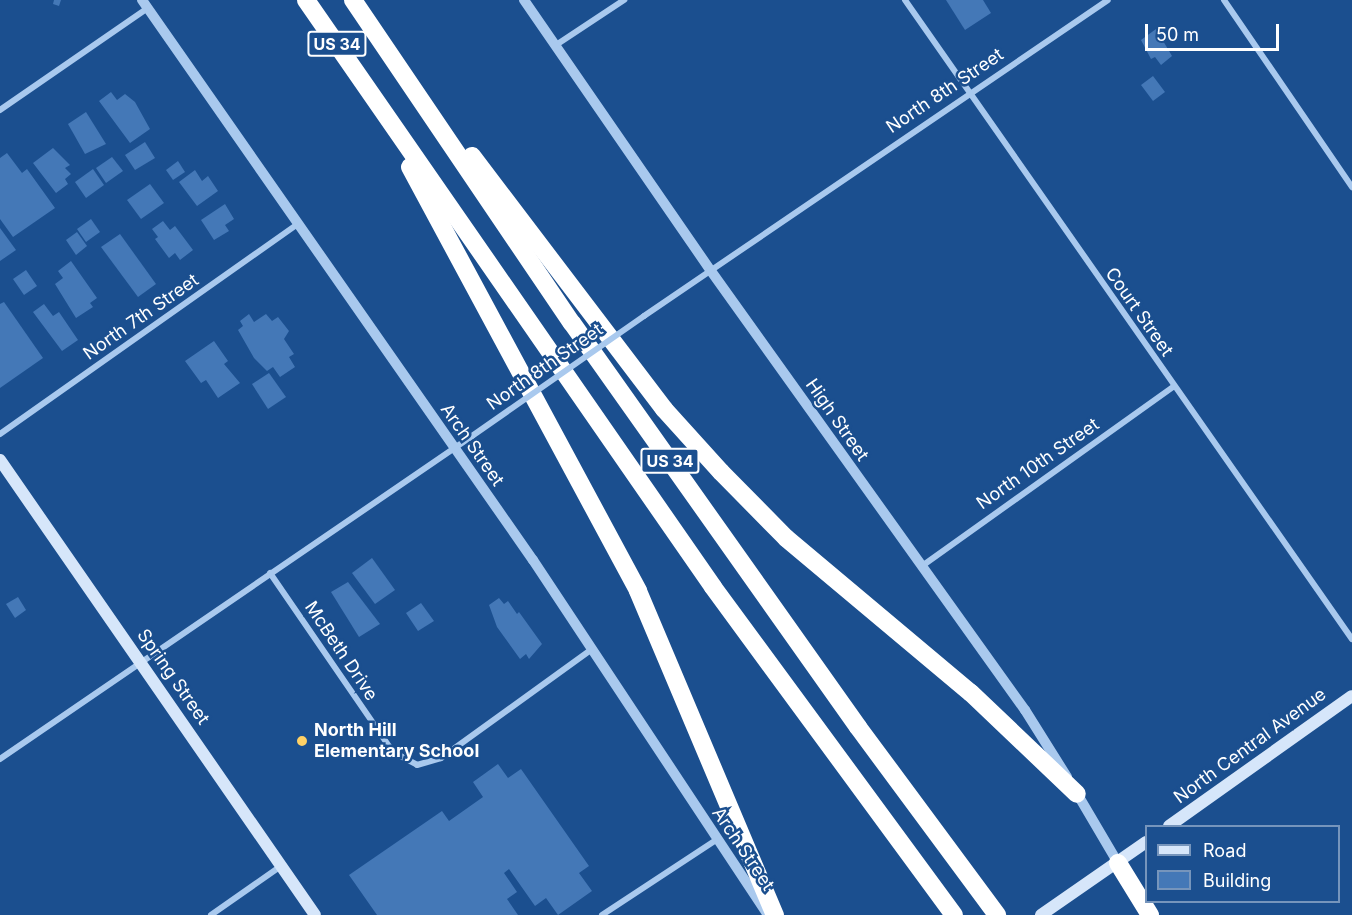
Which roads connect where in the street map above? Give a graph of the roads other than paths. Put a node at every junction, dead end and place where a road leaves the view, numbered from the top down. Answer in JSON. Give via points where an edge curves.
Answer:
{"nodes":[{"id":1,"x":306,"y":0,"type":"edge"},
{"id":2,"x":353,"y":0,"type":"edge"},
{"id":3,"x":524,"y":0,"type":"edge"},
{"id":4,"x":624,"y":0,"type":"edge"},
{"id":5,"x":905,"y":0,"type":"edge"},
{"id":6,"x":1108,"y":0,"type":"edge"},
{"id":7,"x":1224,"y":0,"type":"edge"},
{"id":8,"x":145,"y":4,"type":"edge"},
{"id":9,"x":373,"y":29,"type":"junction"},
{"id":10,"x":556,"y":45,"type":"junction"},
{"id":11,"x":368,"y":89,"type":"junction"},
{"id":12,"x":968,"y":93,"type":"junction"},
{"id":13,"x":0,"y":110,"type":"edge"},
{"id":14,"x":1352,"y":187,"type":"edge"},
{"id":15,"x":298,"y":224,"type":"junction"},
{"id":16,"x":711,"y":271,"type":"junction"},
{"id":17,"x":1173,"y":387,"type":"junction"},
{"id":18,"x":0,"y":434,"type":"edge"},
{"id":19,"x":454,"y":449,"type":"junction"},
{"id":20,"x":0,"y":460,"type":"edge"},
{"id":21,"x":921,"y":566,"type":"junction"},
{"id":22,"x":270,"y":573,"type":"junction"},
{"id":23,"x":1352,"y":639,"type":"edge"},
{"id":24,"x":591,"y":650,"type":"junction"},
{"id":25,"x":141,"y":662,"type":"junction"},
{"id":26,"x":1352,"y":696,"type":"edge"},
{"id":27,"x":0,"y":759,"type":"edge"},
{"id":28,"x":1077,"y":794,"type":"junction"},
{"id":29,"x":1170,"y":825,"type":"edge"},
{"id":30,"x":716,"y":840,"type":"junction"},
{"id":31,"x":1145,"y":843,"type":"edge"},
{"id":32,"x":1118,"y":863,"type":"junction"},
{"id":33,"x":281,"y":866,"type":"junction"},
{"id":34,"x":211,"y":915,"type":"edge"},
{"id":35,"x":315,"y":915,"type":"edge"},
{"id":36,"x":602,"y":915,"type":"edge"},
{"id":37,"x":768,"y":915,"type":"edge"},
{"id":38,"x":775,"y":915,"type":"edge"},
{"id":39,"x":954,"y":915,"type":"edge"},
{"id":40,"x":997,"y":915,"type":"edge"},
{"id":41,"x":1041,"y":915,"type":"edge"},
{"id":42,"x":1150,"y":915,"type":"edge"}],
"edges":[{"from":1,"to":11,"type":"highway","number":"US 34"},
{"from":2,"to":9,"type":"highway","number":"US 34"},
{"from":3,"to":10,"type":"street","name":"High Street"},
{"from":4,"to":10,"type":"street"},
{"from":5,"to":12,"type":"street","name":"Court Street"},
{"from":6,"to":12,"type":"street","name":"North 8th Street"},
{"from":7,"to":14,"type":"street"},
{"from":8,"to":13,"type":"street"},
{"from":8,"to":15,"type":"street","name":"Arch Street"},
{"from":9,"to":28,"type":"highway","via":[[570,280],[664,409],[721,472],[786,538],[971,693]]},
{"from":9,"to":40,"type":"highway","number":"US 34","via":[[593,352],[858,727]]},
{"from":10,"to":16,"type":"street","name":"High Street"},
{"from":11,"to":38,"type":"highway","via":[[638,591]]},
{"from":11,"to":39,"type":"highway","number":"US 34","via":[[819,737]]},
{"from":12,"to":16,"type":"street","name":"North 8th Street"},
{"from":12,"to":17,"type":"street","name":"Court Street"},
{"from":15,"to":18,"type":"street","name":"North 7th Street"},
{"from":15,"to":19,"type":"street","name":"Arch Street"},
{"from":16,"to":19,"type":"street","name":"North 8th Street","bridge":true},
{"from":16,"to":21,"type":"street","name":"High Street"},
{"from":17,"to":21,"type":"street","name":"North 10th Street"},
{"from":17,"to":23,"type":"street","name":"Court Street"},
{"from":19,"to":22,"type":"street","name":"North 8th Street"},
{"from":19,"to":24,"type":"street","name":"Arch Street"},
{"from":20,"to":25,"type":"main road","name":"Spring Street"},
{"from":21,"to":28,"type":"street","name":"High Street","via":[[1025,710]]},
{"from":22,"to":24,"type":"street","name":"McBeth Drive","via":[[393,752],[417,765],[441,758]]},
{"from":22,"to":25,"type":"street","name":"North 8th Street"},
{"from":24,"to":30,"type":"street","name":"Arch Street"},
{"from":25,"to":27,"type":"street","name":"North 8th Street"},
{"from":25,"to":33,"type":"main road","name":"Spring Street"},
{"from":26,"to":29,"type":"main road","name":"North Central Avenue"},
{"from":28,"to":32,"type":"street","name":"High Street"},
{"from":30,"to":36,"type":"street"},
{"from":30,"to":37,"type":"street","name":"Arch Street"},
{"from":31,"to":32,"type":"main road"},
{"from":32,"to":41,"type":"main road"},
{"from":32,"to":42,"type":"highway"},
{"from":33,"to":34,"type":"street"},
{"from":33,"to":35,"type":"main road","name":"Spring Street"}]}
